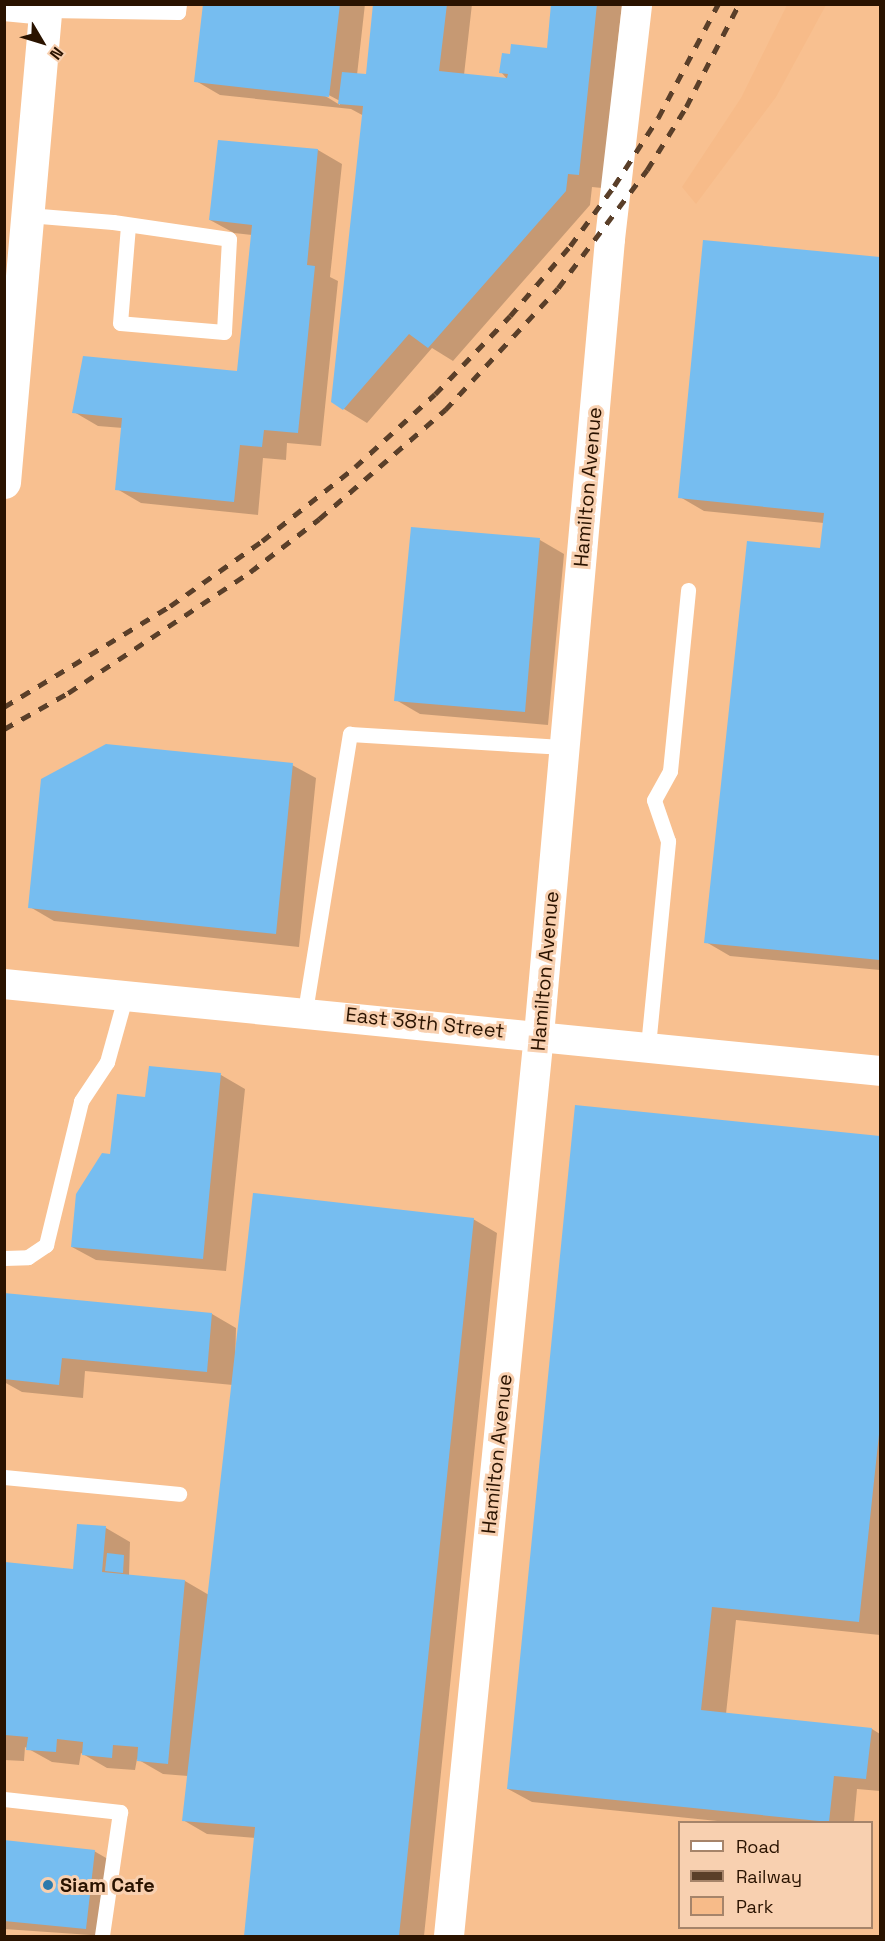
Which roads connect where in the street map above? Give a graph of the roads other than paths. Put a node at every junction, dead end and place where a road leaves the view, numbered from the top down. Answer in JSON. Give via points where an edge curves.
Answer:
{"nodes":[{"id":1,"x":179,"y":4,"type":"edge"},
{"id":2,"x":637,"y":4,"type":"edge"},
{"id":3,"x":4,"y":6,"type":"edge"},
{"id":4,"x":46,"y":7,"type":"edge"},
{"id":5,"x":28,"y":215,"type":"junction"},
{"id":6,"x":128,"y":226,"type":"junction"},
{"id":7,"x":4,"y":482,"type":"edge"},
{"id":8,"x":688,"y":590,"type":"dead end"},
{"id":9,"x":565,"y":747,"type":"junction"},
{"id":10,"x":4,"y":984,"type":"edge"},
{"id":11,"x":126,"y":994,"type":"junction"},
{"id":12,"x":304,"y":1011,"type":"junction"},
{"id":13,"x":539,"y":1035,"type":"junction"},
{"id":14,"x":648,"y":1046,"type":"junction"},
{"id":15,"x":880,"y":1071,"type":"edge"},
{"id":16,"x":4,"y":1258,"type":"edge"},
{"id":17,"x":4,"y":1477,"type":"edge"},
{"id":18,"x":179,"y":1494,"type":"dead end"},
{"id":19,"x":4,"y":1799,"type":"edge"},
{"id":20,"x":102,"y":1936,"type":"edge"},
{"id":21,"x":449,"y":1936,"type":"edge"}],
"edges":[{"from":1,"to":4,"type":"lane","via":[[178,12]]},
{"from":2,"to":9,"type":"street","name":"Hamilton Avenue","via":[[610,239]]},
{"from":3,"to":4,"type":"street"},
{"from":4,"to":5,"type":"main road"},
{"from":5,"to":6,"type":"lane"},
{"from":5,"to":7,"type":"main road"},
{"from":6,"to":6,"type":"lane","via":[[230,239],[224,332],[120,323]]},
{"from":8,"to":14,"type":"lane","via":[[670,771],[654,800],[668,841]]},
{"from":9,"to":12,"type":"lane","via":[[350,734]]},
{"from":9,"to":13,"type":"street","name":"Hamilton Avenue"},
{"from":10,"to":11,"type":"street","name":"East 38th Street"},
{"from":11,"to":12,"type":"street","name":"East 38th Street"},
{"from":11,"to":16,"type":"lane","via":[[107,1062],[81,1101],[46,1245],[28,1257]]},
{"from":12,"to":13,"type":"street","name":"East 38th Street"},
{"from":13,"to":14,"type":"street","name":"East 38th Street"},
{"from":13,"to":21,"type":"street","name":"Hamilton Avenue"},
{"from":14,"to":15,"type":"street","name":"East 38th Street"},
{"from":17,"to":18,"type":"lane"},
{"from":19,"to":20,"type":"lane","via":[[120,1812]]}]}
